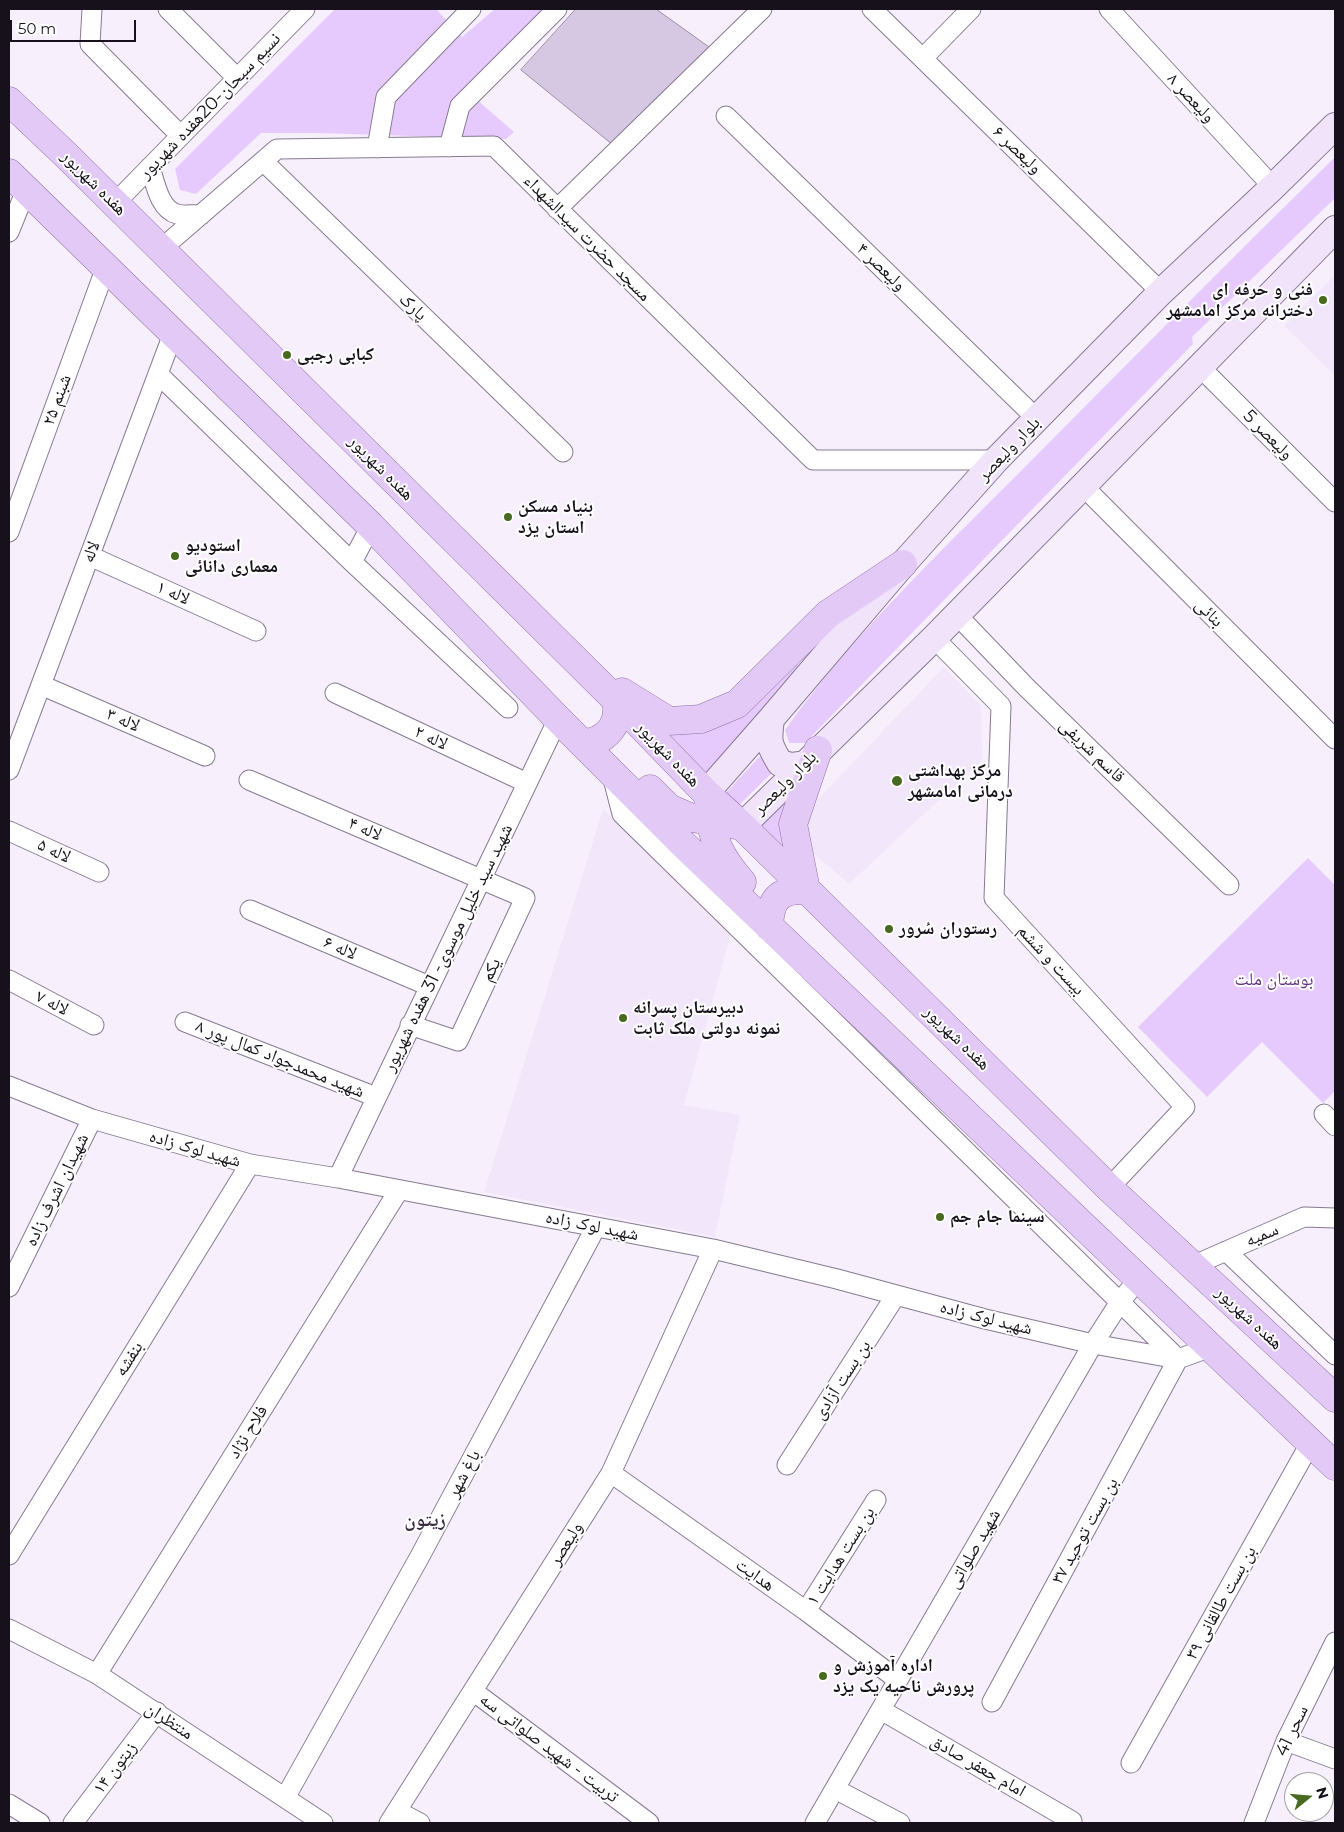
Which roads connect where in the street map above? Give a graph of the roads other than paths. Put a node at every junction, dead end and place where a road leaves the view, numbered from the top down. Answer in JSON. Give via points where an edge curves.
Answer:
{"nodes":[{"id":1,"x":92,"y":9,"type":"edge"},
{"id":2,"x":168,"y":9,"type":"edge"},
{"id":3,"x":305,"y":9,"type":"edge"},
{"id":4,"x":471,"y":9,"type":"edge"},
{"id":5,"x":557,"y":9,"type":"edge"},
{"id":6,"x":762,"y":9,"type":"edge"},
{"id":7,"x":872,"y":9,"type":"edge"},
{"id":8,"x":971,"y":9,"type":"edge"},
{"id":9,"x":1109,"y":9,"type":"edge"},
{"id":10,"x":923,"y":58,"type":"junction"},
{"id":11,"x":236,"y":77,"type":"junction"},
{"id":12,"x":9,"y":102,"type":"edge"},
{"id":13,"x":726,"y":116,"type":"dead end"},
{"id":14,"x":1335,"y":126,"type":"edge"},
{"id":15,"x":180,"y":136,"type":"junction"},
{"id":16,"x":449,"y":147,"type":"junction"},
{"id":17,"x":377,"y":148,"type":"junction"},
{"id":18,"x":263,"y":161,"type":"junction"},
{"id":19,"x":150,"y":168,"type":"junction"},
{"id":20,"x":18,"y":182,"type":"edge"},
{"id":21,"x":1273,"y":188,"type":"junction"},
{"id":22,"x":115,"y":203,"type":"junction"},
{"id":23,"x":558,"y":209,"type":"junction"},
{"id":24,"x":201,"y":215,"type":"junction"},
{"id":25,"x":1335,"y":229,"type":"edge"},
{"id":26,"x":9,"y":232,"type":"edge"},
{"id":27,"x":161,"y":249,"type":"junction"},
{"id":28,"x":106,"y":267,"type":"junction"},
{"id":29,"x":1161,"y":292,"type":"junction"},
{"id":30,"x":173,"y":334,"type":"junction"},
{"id":31,"x":1200,"y":366,"type":"junction"},
{"id":32,"x":158,"y":374,"type":"junction"},
{"id":33,"x":1037,"y":419,"type":"junction"},
{"id":34,"x":563,"y":452,"type":"dead end"},
{"id":35,"x":996,"y":460,"type":"junction"},
{"id":36,"x":1084,"y":486,"type":"junction"},
{"id":37,"x":1335,"y":502,"type":"edge"},
{"id":38,"x":371,"y":526,"type":"junction"},
{"id":39,"x":9,"y":532,"type":"edge"},
{"id":40,"x":90,"y":556,"type":"junction"},
{"id":41,"x":352,"y":562,"type":"junction"},
{"id":42,"x":903,"y":564,"type":"junction"},
{"id":43,"x":957,"y":615,"type":"junction"},
{"id":44,"x":256,"y":631,"type":"dead end"},
{"id":45,"x":934,"y":638,"type":"junction"},
{"id":46,"x":580,"y":666,"type":"junction"},
{"id":47,"x":41,"y":685,"type":"junction"},
{"id":48,"x":1026,"y":687,"type":"junction"},
{"id":49,"x":335,"y":693,"type":"dead end"},
{"id":50,"x":616,"y":700,"type":"junction"},
{"id":51,"x":1001,"y":706,"type":"junction"},
{"id":52,"x":508,"y":708,"type":"dead end"},
{"id":53,"x":558,"y":719,"type":"junction"},
{"id":54,"x":771,"y":719,"type":"junction"},
{"id":55,"x":1335,"y":739,"type":"edge"},
{"id":56,"x":582,"y":743,"type":"junction"},
{"id":57,"x":205,"y":756,"type":"dead end"},
{"id":58,"x":811,"y":757,"type":"junction"},
{"id":59,"x":9,"y":770,"type":"edge"},
{"id":60,"x":610,"y":772,"type":"junction"},
{"id":61,"x":249,"y":780,"type":"dead end"},
{"id":62,"x":527,"y":782,"type":"junction"},
{"id":63,"x":706,"y":793,"type":"junction"},
{"id":64,"x":710,"y":822,"type":"junction"},
{"id":65,"x":742,"y":826,"type":"junction"},
{"id":66,"x":9,"y":830,"type":"edge"},
{"id":67,"x":99,"y":872,"type":"dead end"},
{"id":68,"x":481,"y":879,"type":"junction"},
{"id":69,"x":1229,"y":885,"type":"dead end"},
{"id":70,"x":806,"y":890,"type":"junction"},
{"id":71,"x":250,"y":910,"type":"dead end"},
{"id":72,"x":769,"y":927,"type":"junction"},
{"id":73,"x":804,"y":976,"type":"junction"},
{"id":74,"x":9,"y":980,"type":"edge"},
{"id":75,"x":429,"y":986,"type":"junction"},
{"id":76,"x":185,"y":1022,"type":"dead end"},
{"id":77,"x":94,"y":1025,"type":"dead end"},
{"id":78,"x":410,"y":1025,"type":"junction"},
{"id":79,"x":9,"y":1086,"type":"edge"},
{"id":80,"x":376,"y":1097,"type":"junction"},
{"id":81,"x":92,"y":1120,"type":"junction"},
{"id":82,"x":250,"y":1164,"type":"junction"},
{"id":83,"x":338,"y":1178,"type":"junction"},
{"id":84,"x":1109,"y":1188,"type":"junction"},
{"id":85,"x":400,"y":1190,"type":"junction"},
{"id":86,"x":1335,"y":1218,"type":"edge"},
{"id":87,"x":596,"y":1227,"type":"junction"},
{"id":88,"x":713,"y":1249,"type":"junction"},
{"id":89,"x":1226,"y":1251,"type":"junction"},
{"id":90,"x":1192,"y":1266,"type":"junction"},
{"id":91,"x":1139,"y":1278,"type":"junction"},
{"id":92,"x":9,"y":1287,"type":"edge"},
{"id":93,"x":896,"y":1295,"type":"junction"},
{"id":94,"x":1120,"y":1302,"type":"junction"},
{"id":95,"x":1093,"y":1344,"type":"junction"},
{"id":96,"x":1211,"y":1347,"type":"junction"},
{"id":97,"x":1335,"y":1355,"type":"edge"},
{"id":98,"x":1178,"y":1359,"type":"junction"},
{"id":99,"x":1335,"y":1398,"type":"edge"},
{"id":100,"x":1311,"y":1442,"type":"junction"},
{"id":101,"x":788,"y":1465,"type":"dead end"},
{"id":102,"x":1335,"y":1466,"type":"edge"},
{"id":103,"x":610,"y":1473,"type":"junction"},
{"id":104,"x":876,"y":1500,"type":"dead end"},
{"id":105,"x":9,"y":1555,"type":"edge"},
{"id":106,"x":806,"y":1611,"type":"junction"},
{"id":107,"x":9,"y":1630,"type":"edge"},
{"id":108,"x":1335,"y":1642,"type":"edge"},
{"id":109,"x":97,"y":1674,"type":"junction"},
{"id":110,"x":898,"y":1680,"type":"junction"},
{"id":111,"x":473,"y":1691,"type":"junction"},
{"id":112,"x":992,"y":1702,"type":"dead end"},
{"id":113,"x":881,"y":1710,"type":"junction"},
{"id":114,"x":156,"y":1712,"type":"junction"},
{"id":115,"x":1286,"y":1740,"type":"junction"},
{"id":116,"x":1335,"y":1759,"type":"edge"},
{"id":117,"x":1131,"y":1763,"type":"dead end"},
{"id":118,"x":835,"y":1789,"type":"junction"},
{"id":119,"x":285,"y":1798,"type":"junction"},
{"id":120,"x":9,"y":1804,"type":"edge"},
{"id":121,"x":393,"y":1817,"type":"edge"},
{"id":122,"x":40,"y":1823,"type":"edge"},
{"id":123,"x":73,"y":1823,"type":"edge"},
{"id":124,"x":323,"y":1823,"type":"edge"},
{"id":125,"x":420,"y":1823,"type":"edge"},
{"id":126,"x":649,"y":1823,"type":"edge"},
{"id":127,"x":815,"y":1823,"type":"edge"},
{"id":128,"x":900,"y":1823,"type":"edge"},
{"id":129,"x":1071,"y":1823,"type":"edge"},
{"id":130,"x":1254,"y":1823,"type":"edge"}],
"edges":[{"from":1,"to":15,"type":"street","via":[[90,44]]},
{"from":2,"to":11,"type":"street"},
{"from":3,"to":11,"type":"street","name":"نسیم سبحان-20هفده شهریور"},
{"from":4,"to":17,"type":"street","via":[[386,97]]},
{"from":5,"to":16,"type":"street","via":[[460,106]]},
{"from":6,"to":23,"type":"street"},
{"from":7,"to":10,"type":"street","name":"ولیعصر ۶"},
{"from":8,"to":10,"type":"street"},
{"from":9,"to":21,"type":"street","name":"ولیعصر ۸"},
{"from":10,"to":29,"type":"street","name":"ولیعصر ۶"},
{"from":11,"to":15,"type":"street","name":"نسیم سبحان-20هفده شهریور"},
{"from":12,"to":22,"type":"main road","name":"هفده شهریور"},
{"from":13,"to":33,"type":"street","name":"ولیعصر ۴"},
{"from":14,"to":21,"type":"main road","name":"بلوار ولیعصر"},
{"from":15,"to":19,"type":"street","name":"نسیم سبحان-20هفده شهریور"},
{"from":16,"to":17,"type":"street","name":"مسجد حضرت سیدالشهداء"},
{"from":16,"to":23,"type":"street","name":"مسجد حضرت سیدالشهداء","via":[[494,146]]},
{"from":17,"to":18,"type":"street","name":"مسجد حضرت سیدالشهداء","via":[[277,149]]},
{"from":18,"to":24,"type":"street","name":"مسجد حضرت سیدالشهداء"},
{"from":18,"to":34,"type":"street","name":"پارک"},
{"from":19,"to":22,"type":"street","name":"نسیم سبحان-20هفده شهریور"},
{"from":19,"to":24,"type":"street","via":[[166,207],[176,214]]},
{"from":20,"to":26,"type":"street"},
{"from":20,"to":28,"type":"main road"},
{"from":21,"to":29,"type":"main road","name":"بلوار ولیعصر"},
{"from":22,"to":27,"type":"main road","name":"هفده شهریور"},
{"from":23,"to":35,"type":"street","name":"مسجد حضرت سیدالشهداء","via":[[813,460]]},
{"from":24,"to":27,"type":"street","name":"مسجد حضرت سیدالشهداء"},
{"from":25,"to":31,"type":"main road","name":"بلوار ولیعصر"},
{"from":27,"to":46,"type":"main road","name":"هفده شهریور"},
{"from":28,"to":30,"type":"main road"},
{"from":28,"to":39,"type":"street","name":"شبنم ۲۵"},
{"from":29,"to":33,"type":"main road","name":"بلوار ولیعصر"},
{"from":30,"to":32,"type":"street","name":"لاله"},
{"from":30,"to":38,"type":"main road"},
{"from":31,"to":36,"type":"main road","name":"بلوار ولیعصر"},
{"from":31,"to":37,"type":"street","name":"ولیعصر 5"},
{"from":32,"to":40,"type":"street","name":"لاله"},
{"from":32,"to":41,"type":"street"},
{"from":33,"to":35,"type":"main road","name":"بلوار ولیعصر"},
{"from":35,"to":42,"type":"main road","name":"بلوار ولیعصر"},
{"from":36,"to":43,"type":"main road","name":"بلوار ولیعصر"},
{"from":36,"to":55,"type":"street","name":"بنائی"},
{"from":38,"to":41,"type":"street"},
{"from":38,"to":53,"type":"main road"},
{"from":40,"to":44,"type":"street","name":"لاله ۱"},
{"from":40,"to":47,"type":"street","name":"لاله"},
{"from":41,"to":52,"type":"street"},
{"from":42,"to":46,"type":"main road","via":[[828,614],[737,704],[701,719],[669,721]]},
{"from":42,"to":54,"type":"main road","name":"بلوار ولیعصر"},
{"from":43,"to":45,"type":"main road","name":"بلوار ولیعصر"},
{"from":43,"to":48,"type":"street","name":"قاسم شریفی"},
{"from":45,"to":51,"type":"street"},
{"from":45,"to":58,"type":"main road","name":"بلوار ولیعصر"},
{"from":46,"to":50,"type":"main road","name":"هفده شهریور"},
{"from":47,"to":57,"type":"street","name":"لاله ۳"},
{"from":47,"to":59,"type":"street","name":"لاله"},
{"from":48,"to":51,"type":"street"},
{"from":48,"to":69,"type":"street","name":"قاسم شریفی"},
{"from":49,"to":62,"type":"street","name":"لاله ۲"},
{"from":50,"to":56,"type":"main road","via":[[617,718],[608,734],[600,740]]},
{"from":50,"to":63,"type":"main road","name":"هفده شهریور"},
{"from":51,"to":84,"type":"street","name":"بیست و ششم","via":[[994,898],[1185,1106]]},
{"from":53,"to":56,"type":"main road"},
{"from":53,"to":62,"type":"street","name":"شهید سید خلیل موسوی- 31 هفده شهریور"},
{"from":54,"to":58,"type":"main road","via":[[770,748],[780,763],[791,766]]},
{"from":54,"to":63,"type":"main road","name":"بلوار ولیعصر"},
{"from":56,"to":60,"type":"main road"},
{"from":56,"to":64,"type":"main road","via":[[618,758],[670,808]]},
{"from":58,"to":65,"type":"main road","name":"بلوار ولیعصر"},
{"from":58,"to":70,"type":"main road","via":[[793,824]]},
{"from":60,"to":72,"type":"main road"},
{"from":60,"to":73,"type":"street","via":[[622,814]]},
{"from":61,"to":68,"type":"street","name":"لاله ۴"},
{"from":62,"to":68,"type":"street","name":"شهید سید خلیل موسوی- 31 هفده شهریور"},
{"from":63,"to":64,"type":"main road"},
{"from":63,"to":65,"type":"main road","name":"هفده شهریور"},
{"from":64,"to":65,"type":"main road"},
{"from":64,"to":72,"type":"main road","via":[[716,846],[727,865],[757,899]]},
{"from":65,"to":70,"type":"main road","name":"هفده شهریور"},
{"from":66,"to":67,"type":"street","name":"لاله ۵"},
{"from":68,"to":75,"type":"street","name":"شهید سید خلیل موسوی- 31 هفده شهریور"},
{"from":68,"to":78,"type":"street","name":"یکم","via":[[525,898],[458,1041]]},
{"from":70,"to":72,"type":"main road","via":[[782,893],[774,901]]},
{"from":70,"to":84,"type":"main road","name":"هفده شهریور"},
{"from":71,"to":75,"type":"street","name":"لاله ۶"},
{"from":72,"to":73,"type":"main road"},
{"from":73,"to":91,"type":"main road"},
{"from":73,"to":94,"type":"street"},
{"from":74,"to":77,"type":"street","name":"لاله ۷"},
{"from":75,"to":78,"type":"street","name":"شهید سید خلیل موسوی- 31 هفده شهریور"},
{"from":76,"to":80,"type":"street","name":"شهید محمدجواد کمال پور ۸"},
{"from":78,"to":80,"type":"street","name":"شهید سید خلیل موسوی- 31 هفده شهریور"},
{"from":79,"to":81,"type":"street","name":"شهید لوک زاده"},
{"from":80,"to":83,"type":"street","name":"شهید سید خلیل موسوی- 31 هفده شهریور"},
{"from":81,"to":82,"type":"street","name":"شهید لوک زاده"},
{"from":81,"to":92,"type":"street","name":"شهیدان اشرف زاده"},
{"from":82,"to":83,"type":"street","name":"شهید لوک زاده"},
{"from":82,"to":105,"type":"street","name":"بنفشه"},
{"from":83,"to":85,"type":"street","name":"شهید لوک زاده"},
{"from":84,"to":90,"type":"main road","name":"هفده شهریور"},
{"from":85,"to":87,"type":"street","name":"شهید لوک زاده"},
{"from":85,"to":109,"type":"street","name":"فلاح نژاد"},
{"from":86,"to":89,"type":"street","name":"سمیه","via":[[1304,1218]]},
{"from":87,"to":88,"type":"street","name":"شهید لوک زاده"},
{"from":87,"to":119,"type":"street","name":"باغ شهر","via":[[420,1558]]},
{"from":88,"to":93,"type":"street","name":"شهید لوک زاده"},
{"from":88,"to":103,"type":"street","name":"ولیعصر"},
{"from":89,"to":90,"type":"street","name":"سمیه"},
{"from":89,"to":97,"type":"street"},
{"from":90,"to":99,"type":"main road","name":"هفده شهریور"},
{"from":91,"to":94,"type":"street","name":"شهید صلواتی"},
{"from":91,"to":96,"type":"main road"},
{"from":93,"to":95,"type":"street","name":"شهید لوک زاده"},
{"from":93,"to":101,"type":"street","name":"بن بست آزادی"},
{"from":94,"to":95,"type":"street","name":"شهید صلواتی"},
{"from":94,"to":98,"type":"street"},
{"from":95,"to":98,"type":"street","name":"شهید لوک زاده"},
{"from":95,"to":110,"type":"street","name":"شهید صلواتی"},
{"from":96,"to":98,"type":"street"},
{"from":96,"to":100,"type":"main road"},
{"from":98,"to":112,"type":"street","name":"بن بست توحید ۳۷"},
{"from":100,"to":102,"type":"main road"},
{"from":100,"to":117,"type":"street","name":"بن‌ بست طالقانی ۳۹"},
{"from":103,"to":106,"type":"street","name":"هدایت"},
{"from":103,"to":111,"type":"street","name":"ولیعصر"},
{"from":104,"to":106,"type":"street","name":"بن بست هدایت ۱"},
{"from":106,"to":110,"type":"street","name":"هدایت"},
{"from":107,"to":109,"type":"street","name":"منتظران"},
{"from":108,"to":115,"type":"street","name":"سحر 41"},
{"from":109,"to":114,"type":"street","name":"منتظران"},
{"from":110,"to":113,"type":"street","name":"شهید صلواتی"},
{"from":111,"to":121,"type":"street","name":"ولیعصر"},
{"from":111,"to":126,"type":"street","name":"تربیت - شهید صلواتی سه"},
{"from":113,"to":118,"type":"street","name":"شهید صلواتی"},
{"from":113,"to":129,"type":"street","name":"امام جعفر صادق"},
{"from":114,"to":119,"type":"street","name":"منتظران"},
{"from":114,"to":123,"type":"street","name":"زیتون ۱۴"},
{"from":115,"to":116,"type":"street"},
{"from":115,"to":130,"type":"street","name":"سحر 41"},
{"from":118,"to":127,"type":"street","name":"شهید صلواتی"},
{"from":118,"to":128,"type":"street"},
{"from":119,"to":124,"type":"street","name":"منتظران"},
{"from":120,"to":122,"type":"street"},
{"from":121,"to":125,"type":"street"}]}
